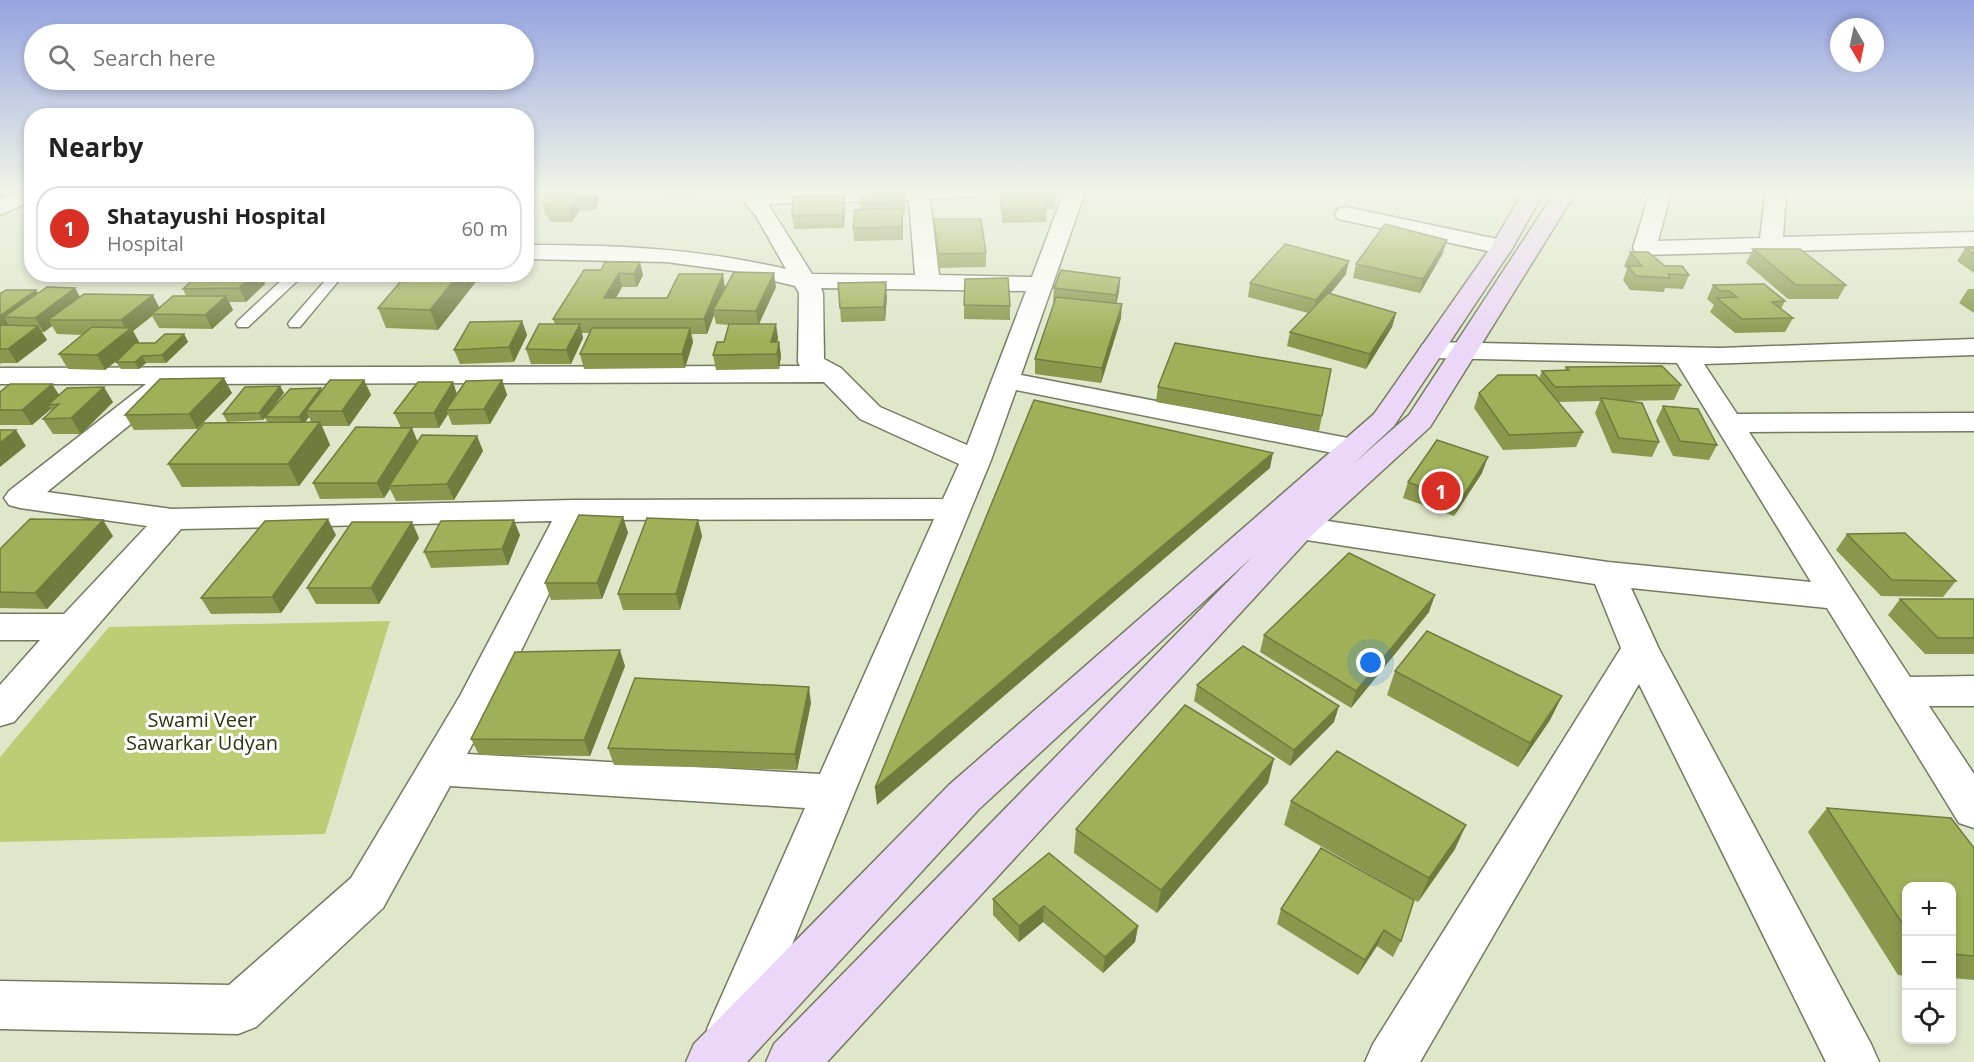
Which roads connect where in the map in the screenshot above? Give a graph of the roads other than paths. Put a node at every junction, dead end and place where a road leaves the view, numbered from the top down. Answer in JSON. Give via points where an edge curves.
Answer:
{"nodes":[{"id":1,"x":781,"y":242,"type":"edge"},
{"id":2,"x":924,"y":242,"type":"edge"},
{"id":3,"x":1057,"y":242,"type":"edge"},
{"id":4,"x":1476,"y":242,"type":"edge"},
{"id":5,"x":1505,"y":242,"type":"edge"},
{"id":6,"x":1529,"y":242,"type":"edge"},
{"id":7,"x":1646,"y":242,"type":"edge"},
{"id":8,"x":1870,"y":242,"type":"edge"},
{"id":9,"x":1771,"y":244,"type":"joint"},
{"id":10,"x":1502,"y":247,"type":"junction"},
{"id":11,"x":534,"y":252,"type":"edge"},
{"id":12,"x":804,"y":281,"type":"junction"},
{"id":13,"x":288,"y":282,"type":"edge"},
{"id":14,"x":331,"y":282,"type":"edge"},
{"id":15,"x":928,"y":282,"type":"junction"},
{"id":16,"x":1041,"y":284,"type":"junction"},
{"id":17,"x":243,"y":324,"type":"dead end"},
{"id":18,"x":295,"y":324,"type":"dead end"},
{"id":19,"x":1449,"y":350,"type":"junction"},
{"id":20,"x":1970,"y":350,"type":"edge"},
{"id":21,"x":1685,"y":355,"type":"junction"},
{"id":22,"x":831,"y":374,"type":"junction"},
{"id":23,"x":174,"y":375,"type":"junction"},
{"id":24,"x":0,"y":376,"type":"edge"},
{"id":25,"x":1005,"y":380,"type":"junction"},
{"id":26,"x":1974,"y":422,"type":"edge"},
{"id":27,"x":1728,"y":423,"type":"junction"},
{"id":28,"x":1353,"y":448,"type":"junction"},
{"id":29,"x":976,"y":460,"type":"junction"},
{"id":30,"x":10,"y":499,"type":"edge"},
{"id":31,"x":955,"y":509,"type":"junction"},
{"id":32,"x":574,"y":510,"type":"junction"},
{"id":33,"x":172,"y":519,"type":"junction"},
{"id":34,"x":1300,"y":528,"type":"junction"},
{"id":35,"x":1608,"y":573,"type":"junction"},
{"id":36,"x":1839,"y":597,"type":"junction"},
{"id":37,"x":0,"y":627,"type":"edge"},
{"id":38,"x":73,"y":627,"type":"junction"},
{"id":39,"x":1640,"y":650,"type":"junction"},
{"id":40,"x":1974,"y":691,"type":"edge"},
{"id":41,"x":1900,"y":692,"type":"junction"},
{"id":42,"x":0,"y":711,"type":"edge"},
{"id":43,"x":438,"y":769,"type":"junction"},
{"id":44,"x":834,"y":792,"type":"junction"},
{"id":45,"x":1974,"y":810,"type":"edge"},
{"id":46,"x":0,"y":1005,"type":"edge"},
{"id":47,"x":717,"y":1057,"type":"edge"},
{"id":48,"x":792,"y":1062,"type":"edge"},
{"id":49,"x":1390,"y":1062,"type":"edge"},
{"id":50,"x":1853,"y":1062,"type":"edge"}],
"edges":[{"from":1,"to":12,"type":"street"},
{"from":2,"to":15,"type":"street"},
{"from":3,"to":16,"type":"street"},
{"from":4,"to":10,"type":"street"},
{"from":5,"to":10,"type":"main road"},
{"from":6,"to":19,"type":"main road"},
{"from":7,"to":9,"type":"street","via":[[1644,248]]},
{"from":8,"to":9,"type":"street"},
{"from":10,"to":19,"type":"main road"},
{"from":11,"to":12,"type":"street","via":[[666,255],[734,264]]},
{"from":12,"to":15,"type":"street"},
{"from":12,"to":22,"type":"street","via":[[811,292],[811,362]]},
{"from":13,"to":17,"type":"lane"},
{"from":14,"to":18,"type":"lane"},
{"from":15,"to":16,"type":"street"},
{"from":16,"to":25,"type":"street"},
{"from":19,"to":21,"type":"street"},
{"from":19,"to":28,"type":"main road"},
{"from":19,"to":34,"type":"main road","via":[[1420,421]]},
{"from":20,"to":21,"type":"street"},
{"from":21,"to":27,"type":"street"},
{"from":22,"to":23,"type":"street"},
{"from":22,"to":29,"type":"street","via":[[870,413]]},
{"from":23,"to":24,"type":"street"},
{"from":23,"to":30,"type":"street"},
{"from":25,"to":28,"type":"street"},
{"from":25,"to":29,"type":"street"},
{"from":26,"to":27,"type":"street"},
{"from":27,"to":36,"type":"street"},
{"from":28,"to":47,"type":"main road","via":[[964,797]]},
{"from":29,"to":31,"type":"street"},
{"from":30,"to":33,"type":"street"},
{"from":31,"to":32,"type":"street"},
{"from":31,"to":44,"type":"street"},
{"from":32,"to":33,"type":"street"},
{"from":32,"to":43,"type":"street"},
{"from":33,"to":38,"type":"street"},
{"from":34,"to":35,"type":"street"},
{"from":34,"to":48,"type":"main road"},
{"from":35,"to":36,"type":"street"},
{"from":35,"to":39,"type":"street"},
{"from":36,"to":41,"type":"street"},
{"from":37,"to":38,"type":"street"},
{"from":38,"to":42,"type":"street"},
{"from":39,"to":49,"type":"street"},
{"from":39,"to":50,"type":"street"},
{"from":40,"to":41,"type":"street"},
{"from":41,"to":45,"type":"street"},
{"from":43,"to":44,"type":"street"},
{"from":43,"to":46,"type":"street","via":[[367,893],[238,1010]]},
{"from":44,"to":47,"type":"street"}]}
